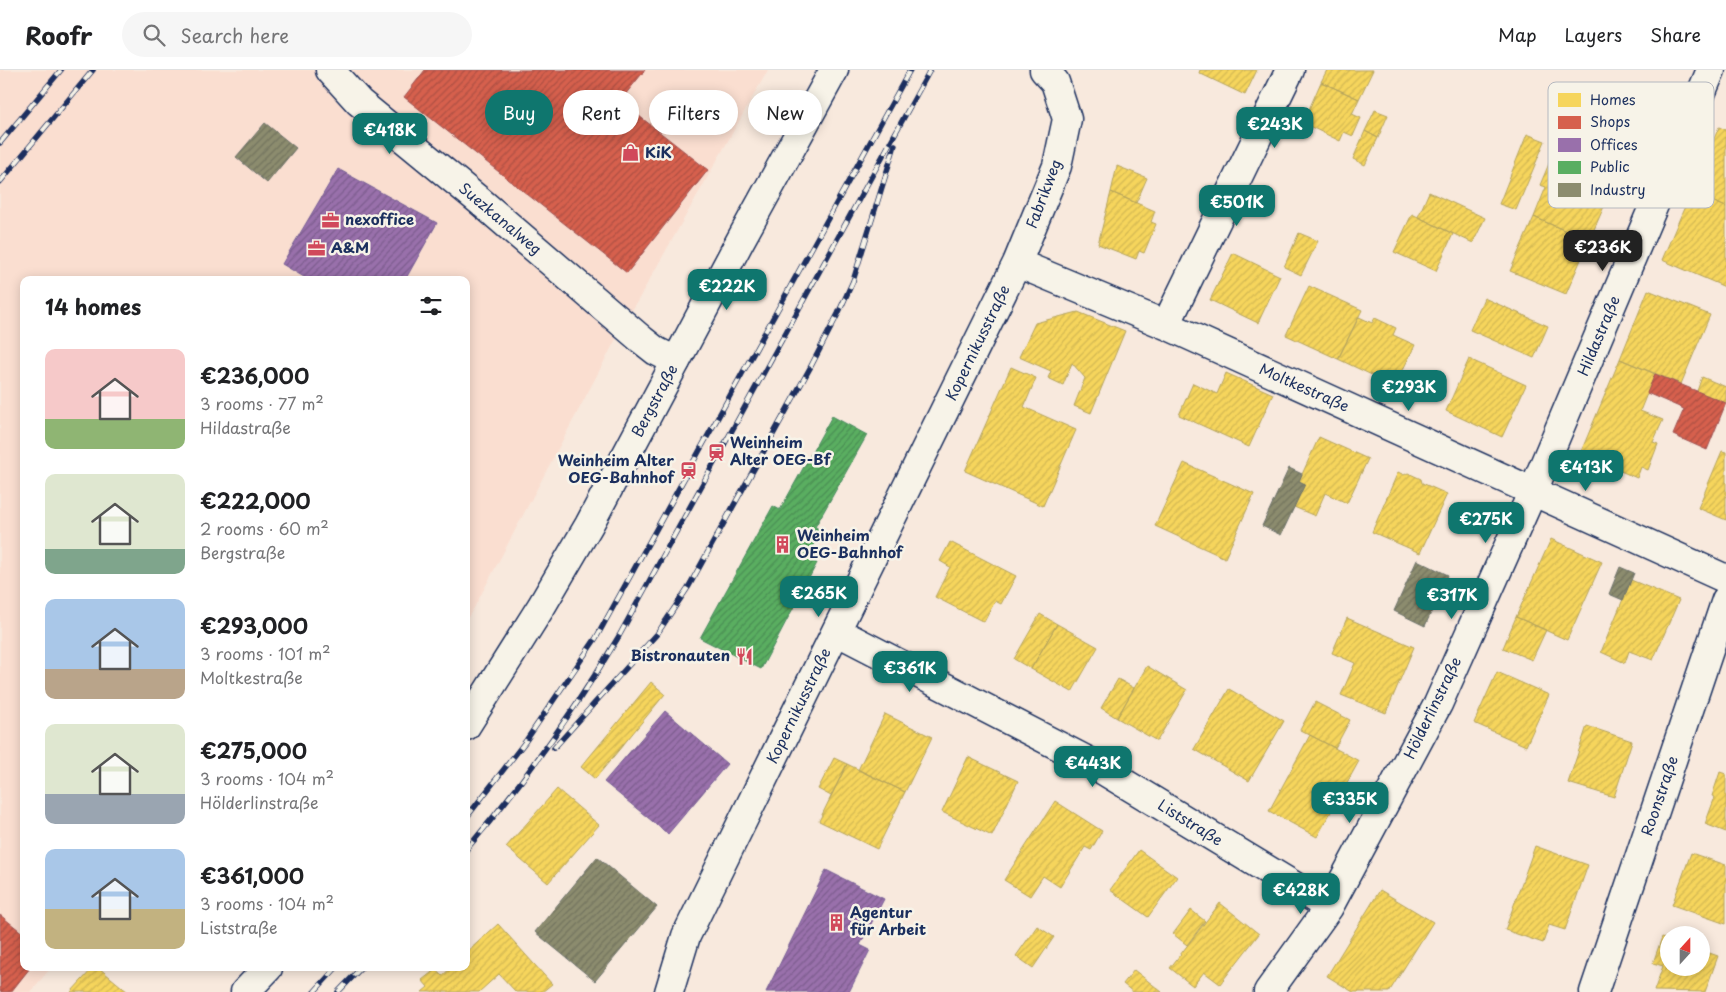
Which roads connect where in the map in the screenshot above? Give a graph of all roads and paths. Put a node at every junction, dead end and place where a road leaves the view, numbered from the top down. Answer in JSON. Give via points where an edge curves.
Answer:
{"nodes":[{"id":1,"x":330,"y":70,"type":"edge"},
{"id":2,"x":834,"y":70,"type":"edge"},
{"id":3,"x":1044,"y":70,"type":"edge"},
{"id":4,"x":1290,"y":70,"type":"edge"},
{"id":5,"x":1711,"y":70,"type":"edge"},
{"id":6,"x":1706,"y":82,"type":"edge"},
{"id":7,"x":1653,"y":208,"type":"edge"},
{"id":8,"x":1017,"y":263,"type":"junction"},
{"id":9,"x":1166,"y":325,"type":"junction"},
{"id":10,"x":676,"y":361,"type":"junction"},
{"id":11,"x":1533,"y":491,"type":"junction"},
{"id":12,"x":1726,"y":579,"type":"edge"},
{"id":13,"x":1726,"y":600,"type":"edge"},
{"id":14,"x":836,"y":631,"type":"junction"},
{"id":15,"x":470,"y":720,"type":"edge"},
{"id":16,"x":1329,"y":907,"type":"junction"},
{"id":17,"x":265,"y":971,"type":"edge"},
{"id":18,"x":245,"y":992,"type":"edge"},
{"id":19,"x":669,"y":992,"type":"edge"},
{"id":20,"x":1268,"y":992,"type":"edge"},
{"id":21,"x":1594,"y":992,"type":"edge"}],
"edges":[{"from":1,"to":10,"type":"street","name":"Suezkanalweg","via":[[359,102],[642,340]]},
{"from":2,"to":10,"type":"street","name":"Bergstraße"},
{"from":3,"to":8,"type":"street","name":"Fabrikweg","via":[[1055,82],[1066,119],[1057,166]]},
{"from":4,"to":9,"type":"street"},
{"from":5,"to":6,"type":"street","name":"Hildastraße"},
{"from":7,"to":11,"type":"street","name":"Hildastraße"},
{"from":8,"to":9,"type":"street","name":"Moltkestraße"},
{"from":8,"to":14,"type":"street","name":"Kopernikusstraße"},
{"from":9,"to":11,"type":"street","name":"Moltkestraße"},
{"from":10,"to":15,"type":"street","name":"Bergstraße","via":[[576,549]]},
{"from":11,"to":12,"type":"street","name":"Moltkestraße"},
{"from":11,"to":16,"type":"street","name":"Hölderlinstraße","via":[[1438,704]]},
{"from":13,"to":21,"type":"street","name":"Roonstraße"},
{"from":14,"to":16,"type":"street","name":"Liststraße","via":[[1086,760]]},
{"from":14,"to":19,"type":"street","name":"Kopernikusstraße","via":[[686,936]]},
{"from":16,"to":20,"type":"street","name":"Hölderlinstraße"},
{"from":17,"to":18,"type":"street"}]}
